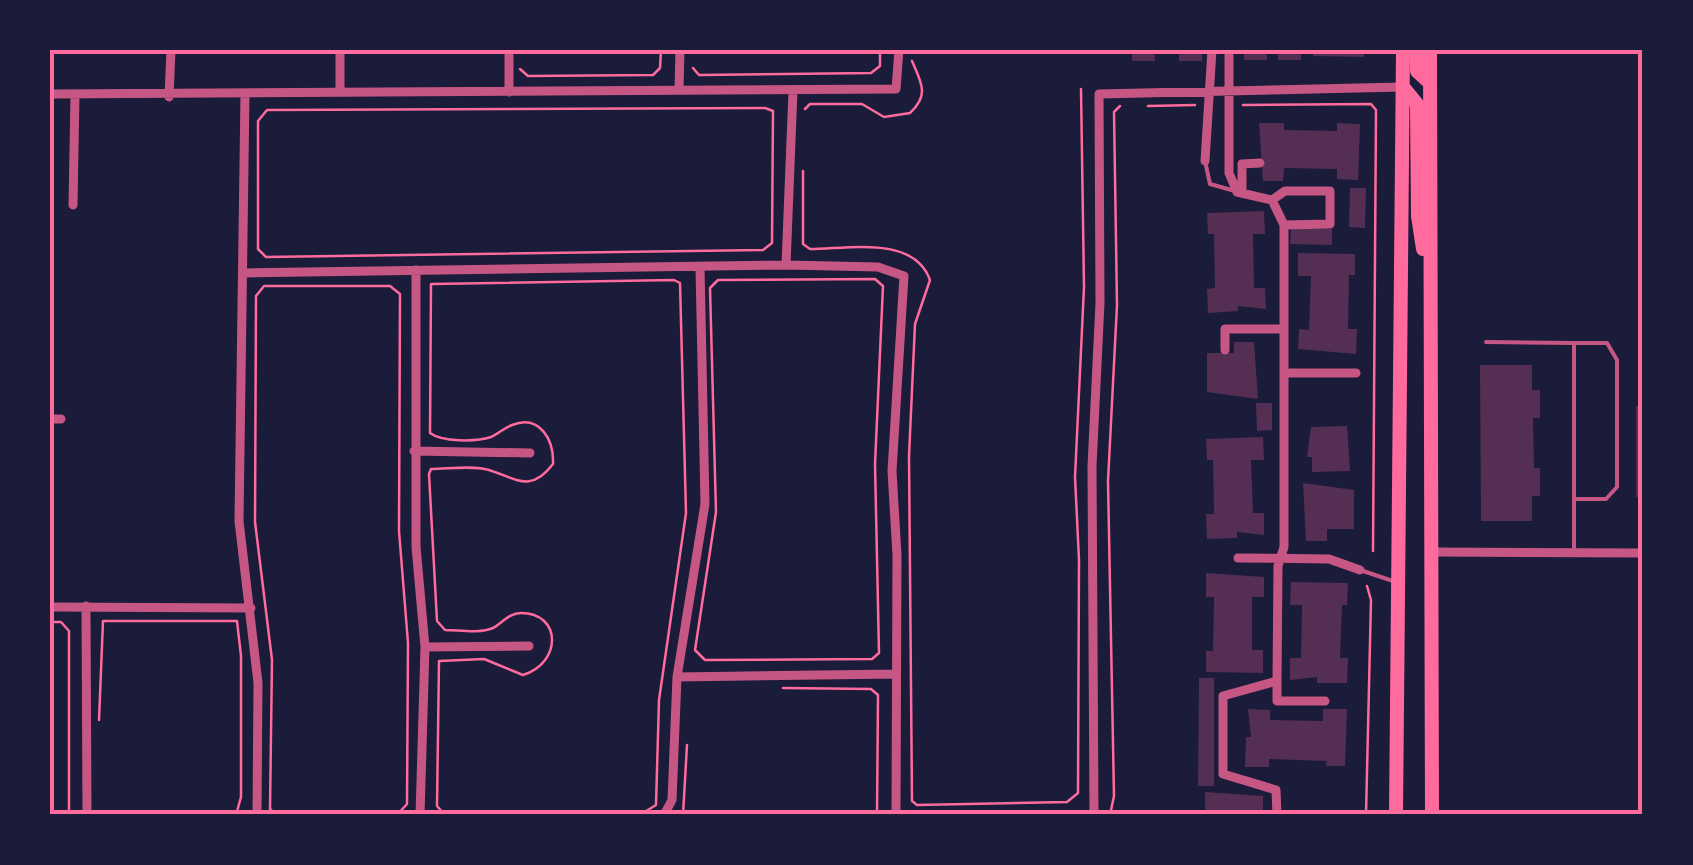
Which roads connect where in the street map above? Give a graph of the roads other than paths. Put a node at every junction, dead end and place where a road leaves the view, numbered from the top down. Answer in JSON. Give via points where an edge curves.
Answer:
{"nodes":[{"id":1,"x":171,"y":50,"type":"edge"},
{"id":2,"x":340,"y":50,"type":"edge"},
{"id":3,"x":509,"y":50,"type":"edge"},
{"id":4,"x":680,"y":50,"type":"edge"},
{"id":5,"x":899,"y":50,"type":"edge"},
{"id":6,"x":1212,"y":50,"type":"edge"},
{"id":7,"x":1229,"y":50,"type":"edge"},
{"id":8,"x":1403,"y":50,"type":"edge"},
{"id":9,"x":1417,"y":50,"type":"edge"},
{"id":10,"x":1430,"y":50,"type":"edge"},
{"id":11,"x":1430,"y":83,"type":"junction"},
{"id":12,"x":1403,"y":88,"type":"junction"},
{"id":13,"x":679,"y":89,"type":"junction"},
{"id":14,"x":340,"y":90,"type":"junction"},
{"id":15,"x":793,"y":91,"type":"junction"},
{"id":16,"x":1229,"y":91,"type":"junction"},
{"id":17,"x":245,"y":92,"type":"junction"},
{"id":18,"x":509,"y":92,"type":"junction"},
{"id":19,"x":1212,"y":92,"type":"junction"},
{"id":20,"x":50,"y":94,"type":"edge"},
{"id":21,"x":75,"y":94,"type":"junction"},
{"id":22,"x":169,"y":96,"type":"junction"},
{"id":23,"x":1205,"y":161,"type":"joint"},
{"id":24,"x":1260,"y":163,"type":"dead end"},
{"id":25,"x":1240,"y":192,"type":"junction"},
{"id":26,"x":1272,"y":200,"type":"junction"},
{"id":27,"x":73,"y":205,"type":"dead end"},
{"id":28,"x":1284,"y":226,"type":"junction"},
{"id":29,"x":786,"y":265,"type":"junction"},
{"id":30,"x":700,"y":268,"type":"junction"},
{"id":31,"x":416,"y":270,"type":"junction"},
{"id":32,"x":244,"y":272,"type":"junction"},
{"id":33,"x":1430,"y":300,"type":"junction"},
{"id":34,"x":1284,"y":328,"type":"junction"},
{"id":35,"x":1486,"y":342,"type":"dead end"},
{"id":36,"x":1574,"y":342,"type":"junction"},
{"id":37,"x":1225,"y":350,"type":"dead end"},
{"id":38,"x":1284,"y":373,"type":"junction"},
{"id":39,"x":1356,"y":373,"type":"dead end"},
{"id":40,"x":414,"y":452,"type":"junction"},
{"id":41,"x":530,"y":453,"type":"dead end"},
{"id":42,"x":1574,"y":499,"type":"junction"},
{"id":43,"x":1432,"y":552,"type":"junction"},
{"id":44,"x":1574,"y":553,"type":"junction"},
{"id":45,"x":1643,"y":553,"type":"edge"},
{"id":46,"x":1238,"y":558,"type":"dead end"},
{"id":47,"x":1280,"y":558,"type":"junction"},
{"id":48,"x":1360,"y":570,"type":"joint"},
{"id":49,"x":1399,"y":583,"type":"junction"},
{"id":50,"x":50,"y":606,"type":"edge"},
{"id":51,"x":86,"y":606,"type":"junction"},
{"id":52,"x":251,"y":608,"type":"junction"},
{"id":53,"x":529,"y":646,"type":"dead end"},
{"id":54,"x":425,"y":647,"type":"junction"},
{"id":55,"x":896,"y":674,"type":"junction"},
{"id":56,"x":677,"y":677,"type":"junction"},
{"id":57,"x":1277,"y":682,"type":"junction"},
{"id":58,"x":1325,"y":701,"type":"dead end"},
{"id":59,"x":87,"y":815,"type":"edge"},
{"id":60,"x":257,"y":815,"type":"edge"},
{"id":61,"x":420,"y":815,"type":"edge"},
{"id":62,"x":664,"y":815,"type":"edge"},
{"id":63,"x":896,"y":815,"type":"edge"},
{"id":64,"x":1094,"y":815,"type":"edge"},
{"id":65,"x":1277,"y":815,"type":"edge"},
{"id":66,"x":1396,"y":815,"type":"edge"},
{"id":67,"x":1432,"y":815,"type":"edge"}],
"edges":[{"from":1,"to":22,"type":"street"},
{"from":2,"to":14,"type":"street"},
{"from":3,"to":18,"type":"street"},
{"from":4,"to":13,"type":"street"},
{"from":5,"to":15,"type":"street","via":[[896,89]]},
{"from":6,"to":19,"type":"street"},
{"from":7,"to":16,"type":"street"},
{"from":8,"to":12,"type":"main road"},
{"from":9,"to":11,"type":"main road","via":[[1416,70]]},
{"from":10,"to":11,"type":"main road"},
{"from":11,"to":33,"type":"main road"},
{"from":12,"to":16,"type":"street"},
{"from":12,"to":33,"type":"main road","via":[[1417,104],[1418,216]]},
{"from":12,"to":49,"type":"main road"},
{"from":13,"to":15,"type":"street"},
{"from":13,"to":18,"type":"street"},
{"from":14,"to":17,"type":"street"},
{"from":14,"to":18,"type":"street"},
{"from":15,"to":29,"type":"street"},
{"from":16,"to":19,"type":"street"},
{"from":16,"to":25,"type":"street","via":[[1229,174]]},
{"from":17,"to":22,"type":"street"},
{"from":17,"to":32,"type":"street"},
{"from":19,"to":23,"type":"street"},
{"from":19,"to":64,"type":"street","via":[[1099,94]]},
{"from":20,"to":21,"type":"street"},
{"from":21,"to":22,"type":"street"},
{"from":21,"to":27,"type":"street"},
{"from":23,"to":25,"type":"lane","via":[[1210,184]]},
{"from":24,"to":25,"type":"street","via":[[1242,164]]},
{"from":25,"to":26,"type":"street"},
{"from":26,"to":28,"type":"street"},
{"from":26,"to":28,"type":"street","via":[[1284,191],[1330,191],[1330,224]]},
{"from":28,"to":34,"type":"street"},
{"from":29,"to":30,"type":"street"},
{"from":29,"to":55,"type":"street","via":[[878,267],[904,276],[892,471]]},
{"from":30,"to":31,"type":"street"},
{"from":30,"to":56,"type":"street","via":[[705,504]]},
{"from":31,"to":32,"type":"street"},
{"from":31,"to":40,"type":"street"},
{"from":32,"to":52,"type":"street","via":[[239,522]]},
{"from":33,"to":43,"type":"main road"},
{"from":34,"to":37,"type":"street","via":[[1226,329]]},
{"from":34,"to":38,"type":"street"},
{"from":35,"to":36,"type":"lane"},
{"from":36,"to":42,"type":"lane"},
{"from":36,"to":42,"type":"lane","via":[[1608,343],[1616,360],[1616,487],[1606,498]]},
{"from":38,"to":39,"type":"street"},
{"from":38,"to":47,"type":"street"},
{"from":40,"to":41,"type":"street"},
{"from":40,"to":54,"type":"street"},
{"from":42,"to":44,"type":"lane"},
{"from":43,"to":44,"type":"street"},
{"from":43,"to":67,"type":"main road"},
{"from":44,"to":45,"type":"street"},
{"from":46,"to":47,"type":"street"},
{"from":47,"to":48,"type":"street","via":[[1329,559]]},
{"from":47,"to":57,"type":"street"},
{"from":48,"to":49,"type":"lane"},
{"from":49,"to":66,"type":"main road"},
{"from":50,"to":51,"type":"street"},
{"from":51,"to":52,"type":"street"},
{"from":51,"to":59,"type":"street"},
{"from":52,"to":60,"type":"street"},
{"from":53,"to":54,"type":"street"},
{"from":54,"to":61,"type":"street"},
{"from":55,"to":56,"type":"street"},
{"from":55,"to":63,"type":"street"},
{"from":56,"to":62,"type":"street","via":[[672,800]]},
{"from":57,"to":58,"type":"street","via":[[1277,701]]},
{"from":57,"to":65,"type":"street","via":[[1223,696],[1223,774],[1276,790]]}]}
